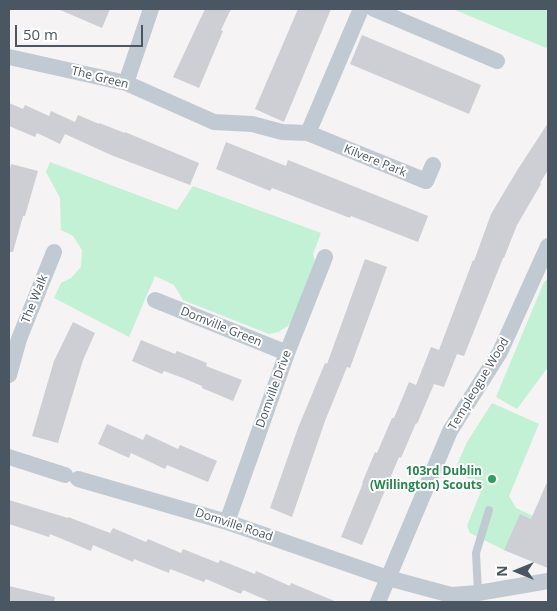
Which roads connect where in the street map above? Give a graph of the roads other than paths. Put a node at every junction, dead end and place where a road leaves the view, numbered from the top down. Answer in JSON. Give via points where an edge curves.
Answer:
{"nodes":[{"id":1,"x":151,"y":9,"type":"edge"},
{"id":2,"x":361,"y":9,"type":"edge"},
{"id":3,"x":374,"y":9,"type":"edge"},
{"id":4,"x":9,"y":57,"type":"edge"},
{"id":5,"x":497,"y":61,"type":"dead end"},
{"id":6,"x":126,"y":83,"type":"junction"},
{"id":7,"x":214,"y":122,"type":"joint"},
{"id":8,"x":308,"y":133,"type":"junction"},
{"id":9,"x":433,"y":165,"type":"dead end"},
{"id":10,"x":548,"y":246,"type":"edge"},
{"id":11,"x":54,"y":252,"type":"dead end"},
{"id":12,"x":325,"y":257,"type":"dead end"},
{"id":13,"x":154,"y":300,"type":"dead end"},
{"id":14,"x":287,"y":353,"type":"junction"},
{"id":15,"x":9,"y":375,"type":"edge"},
{"id":16,"x":9,"y":456,"type":"edge"},
{"id":17,"x":489,"y":510,"type":"dead end"},
{"id":18,"x":227,"y":522,"type":"junction"},
{"id":19,"x":388,"y":578,"type":"junction"},
{"id":20,"x":548,"y":581,"type":"edge"},
{"id":21,"x":478,"y":593,"type":"junction"},
{"id":22,"x":378,"y":602,"type":"edge"}],
"edges":[{"from":1,"to":6,"type":"street"},
{"from":2,"to":8,"type":"street"},
{"from":3,"to":5,"type":"street"},
{"from":4,"to":6,"type":"street","name":"The Green"},
{"from":6,"to":7,"type":"street","name":"The Green"},
{"from":7,"to":8,"type":"street","name":"Kilvere Park"},
{"from":8,"to":9,"type":"street","name":"Kilvere Park","via":[[426,181]]},
{"from":10,"to":19,"type":"street","name":"Templeogue Wood","via":[[500,352],[450,431]]},
{"from":11,"to":15,"type":"street","name":"The Walk","via":[[19,339]]},
{"from":12,"to":14,"type":"street","name":"Domville Drive"},
{"from":13,"to":14,"type":"street","name":"Domville Green"},
{"from":14,"to":18,"type":"street","name":"Domville Drive"},
{"from":16,"to":18,"type":"street","name":"Domville Road"},
{"from":17,"to":21,"type":"lane","via":[[476,553]]},
{"from":18,"to":19,"type":"street","name":"Domville Road"},
{"from":19,"to":21,"type":"street","name":"Domville Road","via":[[450,595]]},
{"from":19,"to":22,"type":"street","name":"Templeogue Wood"},
{"from":20,"to":21,"type":"street","name":"Domville Road"}]}
